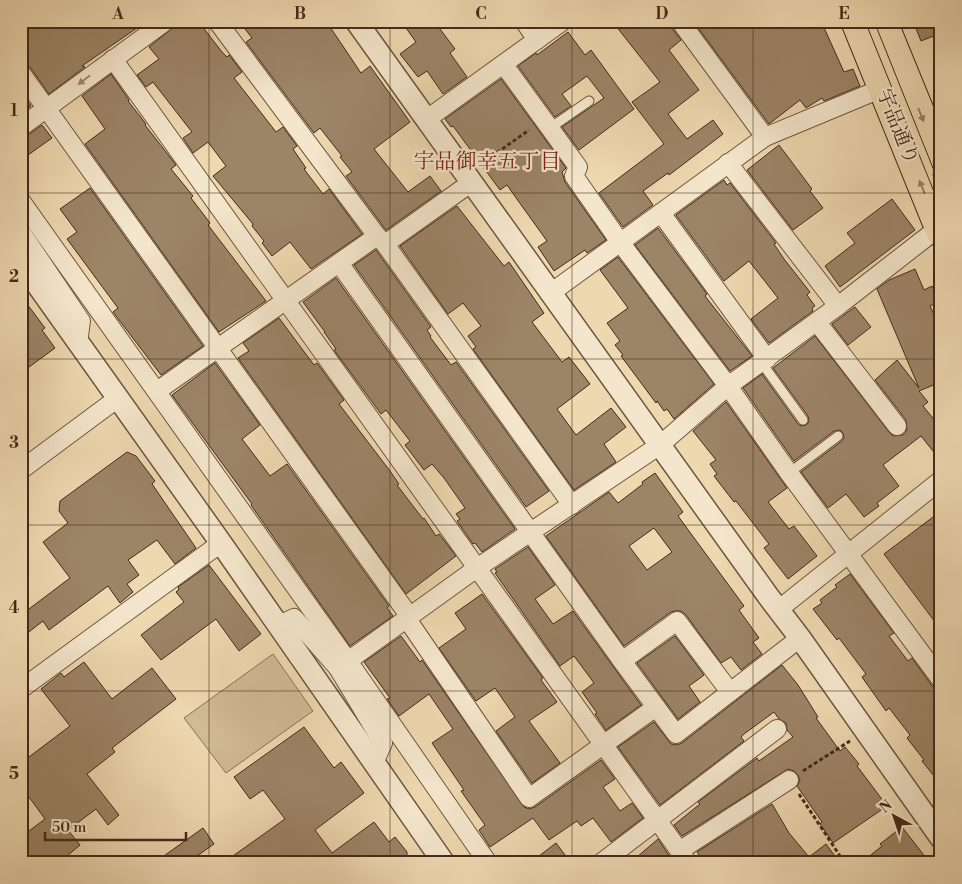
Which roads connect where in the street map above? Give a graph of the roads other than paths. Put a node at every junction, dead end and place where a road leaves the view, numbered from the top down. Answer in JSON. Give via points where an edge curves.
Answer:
{"nodes":[{"id":1,"x":166,"y":21,"type":"edge"},
{"id":2,"x":217,"y":21,"type":"edge"},
{"id":3,"x":356,"y":21,"type":"edge"},
{"id":4,"x":524,"y":21,"type":"edge"},
{"id":5,"x":563,"y":21,"type":"edge"},
{"id":6,"x":680,"y":21,"type":"edge"},
{"id":7,"x":855,"y":21,"type":"edge"},
{"id":8,"x":884,"y":21,"type":"edge"},
{"id":9,"x":538,"y":40,"type":"junction"},
{"id":10,"x":113,"y":59,"type":"junction"},
{"id":11,"x":504,"y":65,"type":"junction"},
{"id":12,"x":21,"y":73,"type":"edge"},
{"id":13,"x":907,"y":79,"type":"junction"},
{"id":14,"x":882,"y":89,"type":"junction"},
{"id":15,"x":589,"y":101,"type":"dead end"},
{"id":16,"x":47,"y":108,"type":"junction"},
{"id":17,"x":427,"y":119,"type":"junction"},
{"id":18,"x":547,"y":123,"type":"junction"},
{"id":19,"x":21,"y":127,"type":"edge"},
{"id":20,"x":766,"y":137,"type":"junction"},
{"id":21,"x":728,"y":163,"type":"junction"},
{"id":22,"x":941,"y":163,"type":"edge"},
{"id":23,"x":474,"y":175,"type":"junction"},
{"id":24,"x":21,"y":201,"type":"edge"},
{"id":25,"x":661,"y":213,"type":"junction"},
{"id":26,"x":21,"y":232,"type":"edge"},
{"id":27,"x":941,"y":232,"type":"edge"},
{"id":28,"x":381,"y":240,"type":"junction"},
{"id":29,"x":620,"y":242,"type":"junction"},
{"id":30,"x":21,"y":262,"type":"edge"},
{"id":31,"x":339,"y":264,"type":"junction"},
{"id":32,"x":552,"y":292,"type":"junction"},
{"id":33,"x":286,"y":300,"type":"junction"},
{"id":34,"x":838,"y":306,"type":"junction"},
{"id":35,"x":817,"y":322,"type":"junction"},
{"id":36,"x":78,"y":343,"type":"junction"},
{"id":37,"x":219,"y":348,"type":"junction"},
{"id":38,"x":764,"y":361,"type":"junction"},
{"id":39,"x":728,"y":386,"type":"junction"},
{"id":40,"x":157,"y":391,"type":"junction"},
{"id":41,"x":118,"y":398,"type":"junction"},
{"id":42,"x":803,"y":420,"type":"dead end"},
{"id":43,"x":897,"y":426,"type":"dead end"},
{"id":44,"x":838,"y":436,"type":"dead end"},
{"id":45,"x":660,"y":444,"type":"junction"},
{"id":46,"x":21,"y":470,"type":"edge"},
{"id":47,"x":788,"y":473,"type":"junction"},
{"id":48,"x":941,"y":480,"type":"edge"},
{"id":49,"x":572,"y":505,"type":"junction"},
{"id":50,"x":530,"y":533,"type":"junction"},
{"id":51,"x":221,"y":543,"type":"junction"},
{"id":52,"x":849,"y":553,"type":"junction"},
{"id":53,"x":477,"y":568,"type":"junction"},
{"id":54,"x":778,"y":610,"type":"junction"},
{"id":55,"x":409,"y":618,"type":"junction"},
{"id":56,"x":279,"y":625,"type":"junction"},
{"id":57,"x":800,"y":638,"type":"junction"},
{"id":58,"x":622,"y":661,"type":"junction"},
{"id":59,"x":343,"y":665,"type":"junction"},
{"id":60,"x":941,"y":680,"type":"edge"},
{"id":61,"x":21,"y":689,"type":"edge"},
{"id":62,"x":730,"y":692,"type":"junction"},
{"id":63,"x":656,"y":707,"type":"junction"},
{"id":64,"x":777,"y":728,"type":"dead end"},
{"id":65,"x":604,"y":744,"type":"junction"},
{"id":66,"x":374,"y":763,"type":"junction"},
{"id":67,"x":789,"y":780,"type":"road end"},
{"id":68,"x":658,"y":820,"type":"junction"},
{"id":69,"x":941,"y":838,"type":"edge"},
{"id":70,"x":683,"y":857,"type":"edge"},
{"id":71,"x":444,"y":863,"type":"edge"},
{"id":72,"x":488,"y":863,"type":"edge"},
{"id":73,"x":602,"y":863,"type":"edge"}],
"edges":[{"from":1,"to":10,"type":"street"},
{"from":2,"to":28,"type":"street"},
{"from":3,"to":17,"type":"street"},
{"from":4,"to":9,"type":"street"},
{"from":5,"to":9,"type":"street"},
{"from":6,"to":20,"type":"street"},
{"from":7,"to":14,"type":"highway","name":"宇品通り"},
{"from":8,"to":13,"type":"highway","name":"宇品通り"},
{"from":9,"to":11,"type":"street"},
{"from":10,"to":16,"type":"street","one_way":true},
{"from":10,"to":33,"type":"street"},
{"from":11,"to":17,"type":"street"},
{"from":11,"to":18,"type":"street"},
{"from":12,"to":16,"type":"street"},
{"from":13,"to":14,"type":"street"},
{"from":13,"to":22,"type":"highway","name":"宇品通り","one_way":true},
{"from":14,"to":20,"type":"street"},
{"from":27,"to":14,"type":"highway","name":"宇品通り","one_way":true},
{"from":15,"to":18,"type":"lane"},
{"from":16,"to":19,"type":"street"},
{"from":16,"to":37,"type":"street"},
{"from":17,"to":23,"type":"street"},
{"from":18,"to":29,"type":"street","via":[[578,167],[574,176]]},
{"from":20,"to":21,"type":"street"},
{"from":21,"to":25,"type":"street"},
{"from":21,"to":34,"type":"street"},
{"from":23,"to":28,"type":"street"},
{"from":23,"to":32,"type":"street"},
{"from":24,"to":40,"type":"street"},
{"from":25,"to":29,"type":"street"},
{"from":25,"to":38,"type":"street"},
{"from":26,"to":36,"type":"street","via":[[80,321]]},
{"from":27,"to":34,"type":"street","via":[[928,236]]},
{"from":28,"to":31,"type":"street"},
{"from":28,"to":49,"type":"street"},
{"from":29,"to":32,"type":"street"},
{"from":29,"to":39,"type":"street"},
{"from":30,"to":36,"type":"street"},
{"from":31,"to":33,"type":"street"},
{"from":31,"to":50,"type":"street"},
{"from":32,"to":45,"type":"street"},
{"from":33,"to":37,"type":"street"},
{"from":33,"to":53,"type":"street"},
{"from":34,"to":35,"type":"street"},
{"from":35,"to":38,"type":"street"},
{"from":35,"to":43,"type":"street"},
{"from":36,"to":41,"type":"street"},
{"from":37,"to":40,"type":"street"},
{"from":37,"to":55,"type":"street"},
{"from":38,"to":39,"type":"street"},
{"from":38,"to":42,"type":"lane"},
{"from":39,"to":45,"type":"street"},
{"from":39,"to":47,"type":"street"},
{"from":40,"to":59,"type":"street"},
{"from":41,"to":46,"type":"street"},
{"from":41,"to":51,"type":"street"},
{"from":44,"to":47,"type":"lane"},
{"from":45,"to":49,"type":"street"},
{"from":45,"to":54,"type":"street"},
{"from":47,"to":52,"type":"street"},
{"from":48,"to":52,"type":"street"},
{"from":49,"to":50,"type":"street"},
{"from":50,"to":53,"type":"street"},
{"from":50,"to":58,"type":"street"},
{"from":51,"to":56,"type":"street"},
{"from":51,"to":61,"type":"street"},
{"from":52,"to":54,"type":"street"},
{"from":52,"to":60,"type":"street"},
{"from":53,"to":55,"type":"street"},
{"from":53,"to":65,"type":"street"},
{"from":54,"to":57,"type":"street"},
{"from":55,"to":59,"type":"street"},
{"from":55,"to":65,"type":"street","via":[[529,798]]},
{"from":56,"to":59,"type":"street","via":[[294,618]]},
{"from":56,"to":66,"type":"street"},
{"from":57,"to":62,"type":"street"},
{"from":57,"to":69,"type":"street"},
{"from":58,"to":62,"type":"street","via":[[678,621]]},
{"from":58,"to":63,"type":"street"},
{"from":59,"to":66,"type":"street","via":[[383,743]]},
{"from":59,"to":72,"type":"street"},
{"from":62,"to":63,"type":"street","via":[[676,734]]},
{"from":63,"to":65,"type":"street"},
{"from":64,"to":68,"type":"street"},
{"from":65,"to":68,"type":"street"},
{"from":66,"to":71,"type":"street"},
{"from":67,"to":70,"type":"street"},
{"from":68,"to":70,"type":"street"},
{"from":68,"to":73,"type":"street"}]}
